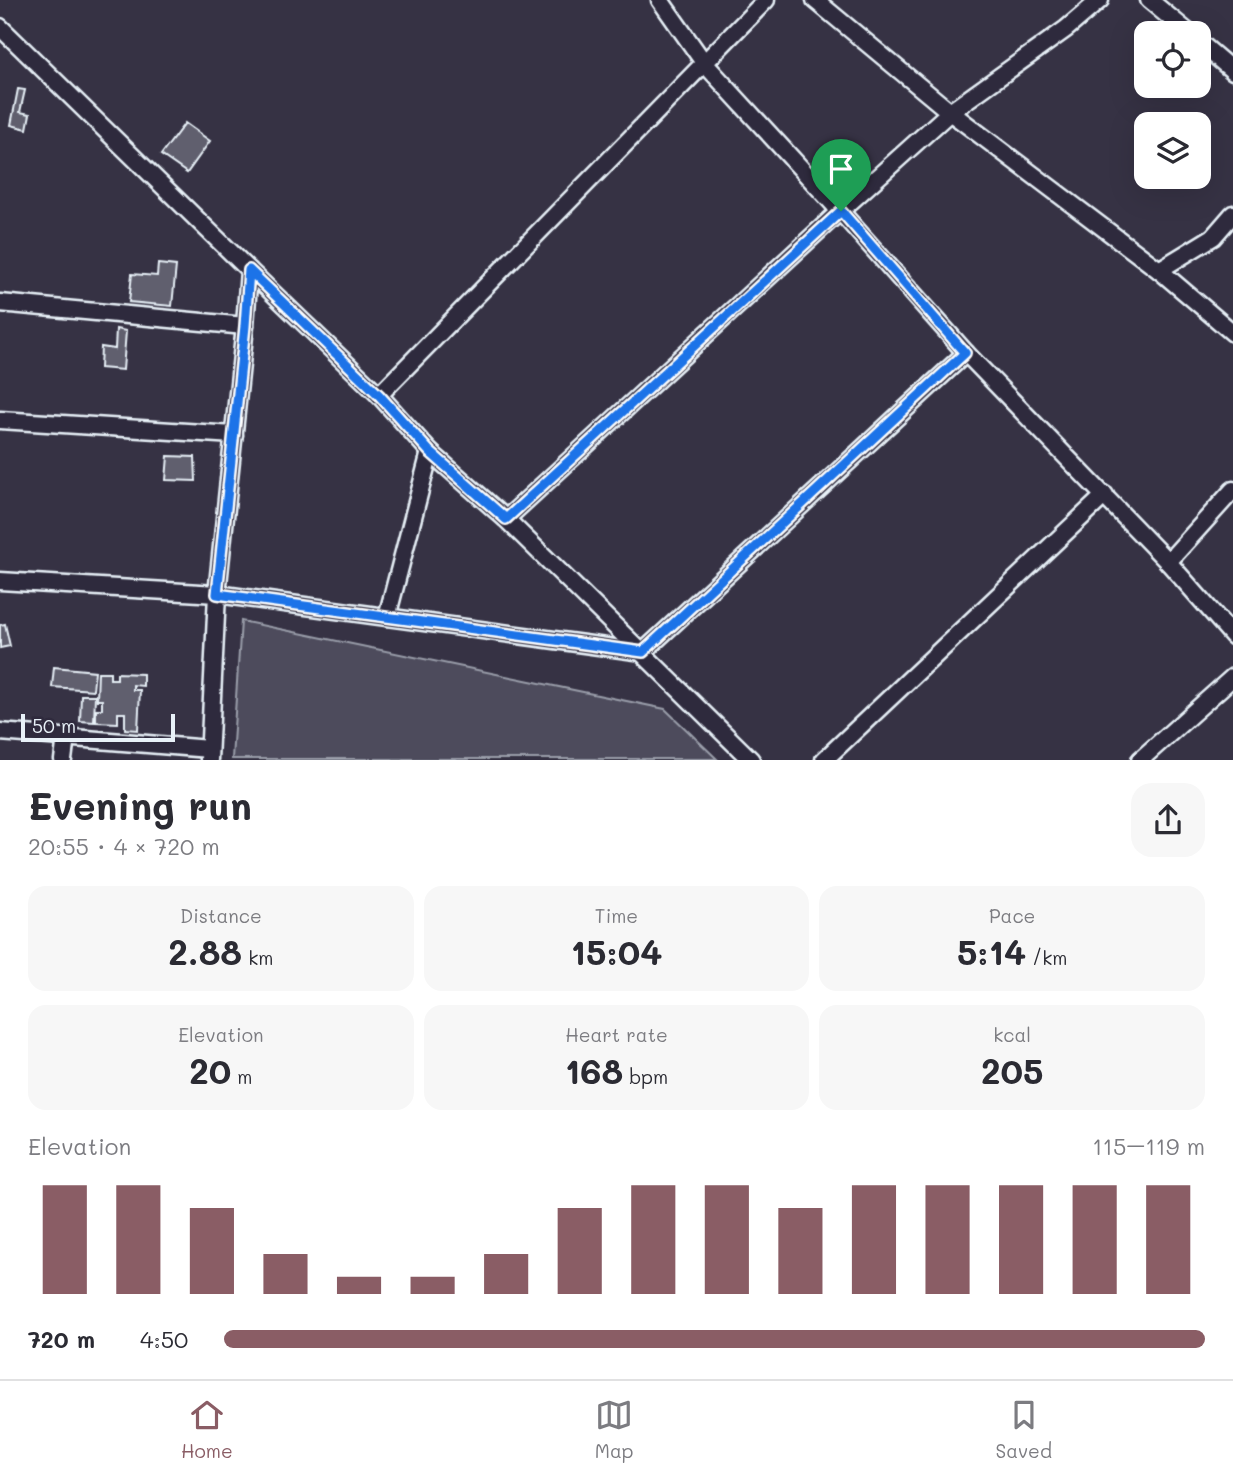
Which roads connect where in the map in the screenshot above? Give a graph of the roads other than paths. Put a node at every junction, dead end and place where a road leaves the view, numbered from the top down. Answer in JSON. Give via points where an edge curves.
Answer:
{"nodes":[{"id":1,"x":660,"y":0,"type":"edge"},
{"id":2,"x":766,"y":0,"type":"edge"},
{"id":3,"x":816,"y":0,"type":"edge"},
{"id":4,"x":1100,"y":0,"type":"edge"},
{"id":5,"x":1149,"y":0,"type":"edge"},
{"id":6,"x":1174,"y":21,"type":"edge"},
{"id":7,"x":0,"y":27,"type":"edge"},
{"id":8,"x":1211,"y":52,"type":"edge"},
{"id":9,"x":705,"y":64,"type":"junction"},
{"id":10,"x":1233,"y":71,"type":"edge"},
{"id":11,"x":950,"y":112,"type":"junction"},
{"id":12,"x":841,"y":211,"type":"junction"},
{"id":13,"x":1233,"y":214,"type":"edge"},
{"id":14,"x":249,"y":270,"type":"junction"},
{"id":15,"x":1159,"y":270,"type":"junction"},
{"id":16,"x":0,"y":303,"type":"edge"},
{"id":17,"x":245,"y":326,"type":"junction"},
{"id":18,"x":1233,"y":332,"type":"edge"},
{"id":19,"x":965,"y":353,"type":"junction"},
{"id":20,"x":379,"y":395,"type":"junction"},
{"id":21,"x":0,"y":420,"type":"edge"},
{"id":22,"x":234,"y":435,"type":"junction"},
{"id":23,"x":430,"y":452,"type":"junction"},
{"id":24,"x":1233,"y":490,"type":"edge"},
{"id":25,"x":1105,"y":495,"type":"junction"},
{"id":26,"x":506,"y":519,"type":"junction"},
{"id":27,"x":1168,"y":562,"type":"junction"},
{"id":28,"x":0,"y":581,"type":"edge"},
{"id":29,"x":217,"y":594,"type":"junction"},
{"id":30,"x":387,"y":617,"type":"junction"},
{"id":31,"x":1233,"y":636,"type":"edge"},
{"id":32,"x":643,"y":652,"type":"junction"},
{"id":33,"x":1233,"y":677,"type":"edge"},
{"id":34,"x":0,"y":732,"type":"edge"},
{"id":35,"x":66,"y":737,"type":"junction"},
{"id":36,"x":735,"y":752,"type":"edge"},
{"id":37,"x":209,"y":754,"type":"edge"},
{"id":38,"x":63,"y":760,"type":"edge"},
{"id":39,"x":751,"y":760,"type":"edge"},
{"id":40,"x":824,"y":760,"type":"edge"},
{"id":41,"x":1140,"y":760,"type":"edge"}],
"edges":[{"from":1,"to":9,"type":"street"},
{"from":2,"to":9,"type":"street"},
{"from":3,"to":11,"type":"street"},
{"from":4,"to":11,"type":"street"},
{"from":5,"to":6,"type":"street"},
{"from":7,"to":14,"type":"street"},
{"from":8,"to":10,"type":"street"},
{"from":9,"to":12,"type":"street"},
{"from":9,"to":20,"type":"street"},
{"from":11,"to":12,"type":"street"},
{"from":11,"to":15,"type":"street"},
{"from":12,"to":19,"type":"street"},
{"from":12,"to":26,"type":"street"},
{"from":13,"to":15,"type":"street","via":[[1213,237]]},
{"from":14,"to":17,"type":"street"},
{"from":14,"to":20,"type":"street"},
{"from":15,"to":18,"type":"street"},
{"from":16,"to":17,"type":"street"},
{"from":17,"to":22,"type":"street"},
{"from":19,"to":25,"type":"street"},
{"from":19,"to":32,"type":"street"},
{"from":20,"to":23,"type":"street"},
{"from":21,"to":22,"type":"street"},
{"from":22,"to":29,"type":"street"},
{"from":23,"to":26,"type":"street"},
{"from":23,"to":30,"type":"street"},
{"from":24,"to":27,"type":"street"},
{"from":25,"to":27,"type":"street"},
{"from":25,"to":40,"type":"street"},
{"from":26,"to":32,"type":"street"},
{"from":27,"to":31,"type":"street"},
{"from":28,"to":29,"type":"street"},
{"from":29,"to":30,"type":"street"},
{"from":29,"to":37,"type":"street"},
{"from":30,"to":32,"type":"street"},
{"from":32,"to":36,"type":"street"},
{"from":33,"to":41,"type":"street"},
{"from":34,"to":35,"type":"street"},
{"from":35,"to":37,"type":"street"},
{"from":35,"to":38,"type":"street"},
{"from":36,"to":39,"type":"street"}]}
